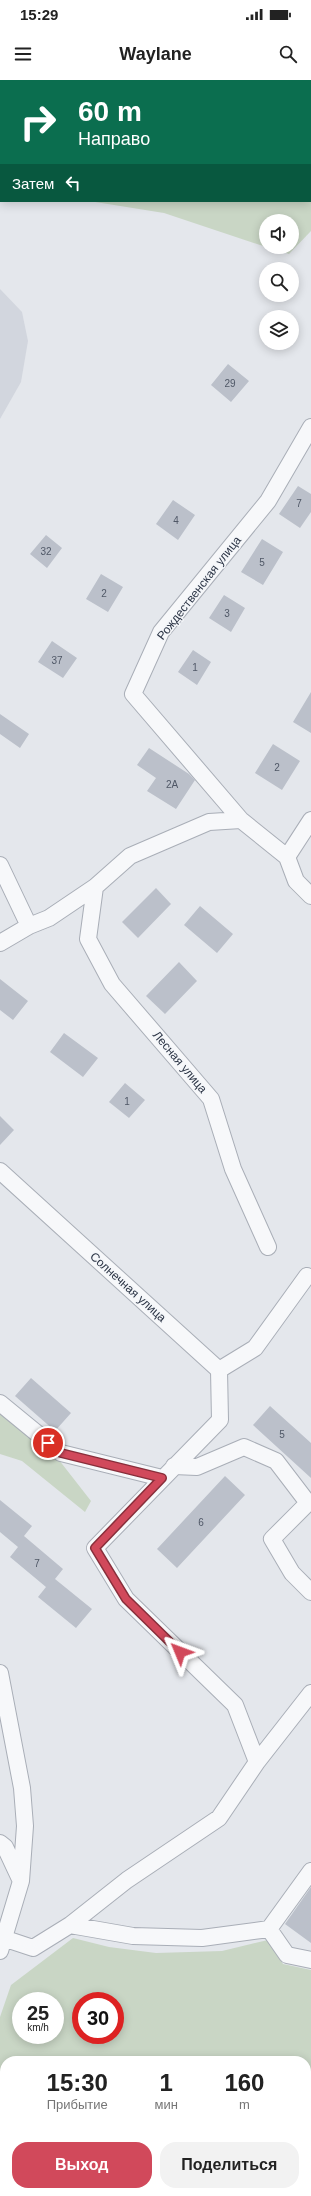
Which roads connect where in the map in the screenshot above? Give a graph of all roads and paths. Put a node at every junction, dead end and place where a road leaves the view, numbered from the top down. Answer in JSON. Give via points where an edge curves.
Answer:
{"nodes":[{"id":1,"x":311,"y":427,"type":"edge"},
{"id":2,"x":241,"y":820,"type":"junction"},
{"id":3,"x":311,"y":820,"type":"edge"},
{"id":4,"x":287,"y":857,"type":"junction"},
{"id":5,"x":0,"y":865,"type":"edge"},
{"id":6,"x":95,"y":887,"type":"junction"},
{"id":7,"x":311,"y":896,"type":"edge"},
{"id":8,"x":29,"y":926,"type":"junction"},
{"id":9,"x":0,"y":943,"type":"edge"},
{"id":10,"x":0,"y":1171,"type":"edge"},
{"id":11,"x":268,"y":1247,"type":"dead end"},
{"id":12,"x":307,"y":1276,"type":"dead end"},
{"id":13,"x":219,"y":1370,"type":"junction"},
{"id":14,"x":0,"y":1403,"type":"edge"},
{"id":15,"x":174,"y":1466,"type":"junction"},
{"id":16,"x":162,"y":1478,"type":"junction"},
{"id":17,"x":311,"y":1592,"type":"edge"},
{"id":18,"x":1,"y":1678,"type":"edge"},
{"id":19,"x":311,"y":1693,"type":"edge"},
{"id":20,"x":257,"y":1762,"type":"junction"},
{"id":21,"x":0,"y":1843,"type":"edge"},
{"id":22,"x":311,"y":1871,"type":"edge"},
{"id":23,"x":20,"y":1881,"type":"junction"},
{"id":24,"x":70,"y":1925,"type":"junction"},
{"id":25,"x":269,"y":1929,"type":"junction"},
{"id":26,"x":1,"y":1943,"type":"edge"},
{"id":27,"x":311,"y":1960,"type":"edge"}],
"edges":[{"from":1,"to":2,"type":"street","name":"Рождественская улица","via":[[268,501],[161,632],[133,694]]},
{"from":2,"to":4,"type":"street"},
{"from":2,"to":6,"type":"street","via":[[209,822],[130,856]]},
{"from":3,"to":4,"type":"street"},
{"from":4,"to":7,"type":"street","via":[[296,881]]},
{"from":5,"to":8,"type":"street"},
{"from":6,"to":8,"type":"street","via":[[49,918]]},
{"from":6,"to":11,"type":"street","name":"Лесная улица","via":[[88,939],[112,984],[210,1099],[233,1169]]},
{"from":8,"to":9,"type":"street"},
{"from":10,"to":13,"type":"street","name":"Солнечная улица"},
{"from":12,"to":13,"type":"street","via":[[255,1348]]},
{"from":13,"to":15,"type":"street","via":[[220,1420]]},
{"from":14,"to":16,"type":"street","via":[[61,1453]]},
{"from":15,"to":16,"type":"street"},
{"from":15,"to":17,"type":"street","via":[[197,1467],[244,1447],[276,1461],[308,1503],[272,1539],[292,1573]]},
{"from":16,"to":20,"type":"street","via":[[95,1548],[126,1599],[235,1705]]},
{"from":18,"to":23,"type":"street","via":[[22,1788],[24,1826]]},
{"from":19,"to":20,"type":"street"},
{"from":20,"to":24,"type":"street","via":[[219,1818],[128,1880]]},
{"from":21,"to":23,"type":"street","via":[[5,1847]]},
{"from":22,"to":25,"type":"street"},
{"from":23,"to":26,"type":"street"},
{"from":24,"to":25,"type":"street","via":[[133,1936],[202,1938]]},
{"from":24,"to":26,"type":"street","via":[[33,1948]]},
{"from":25,"to":27,"type":"street","via":[[287,1955]]}]}
